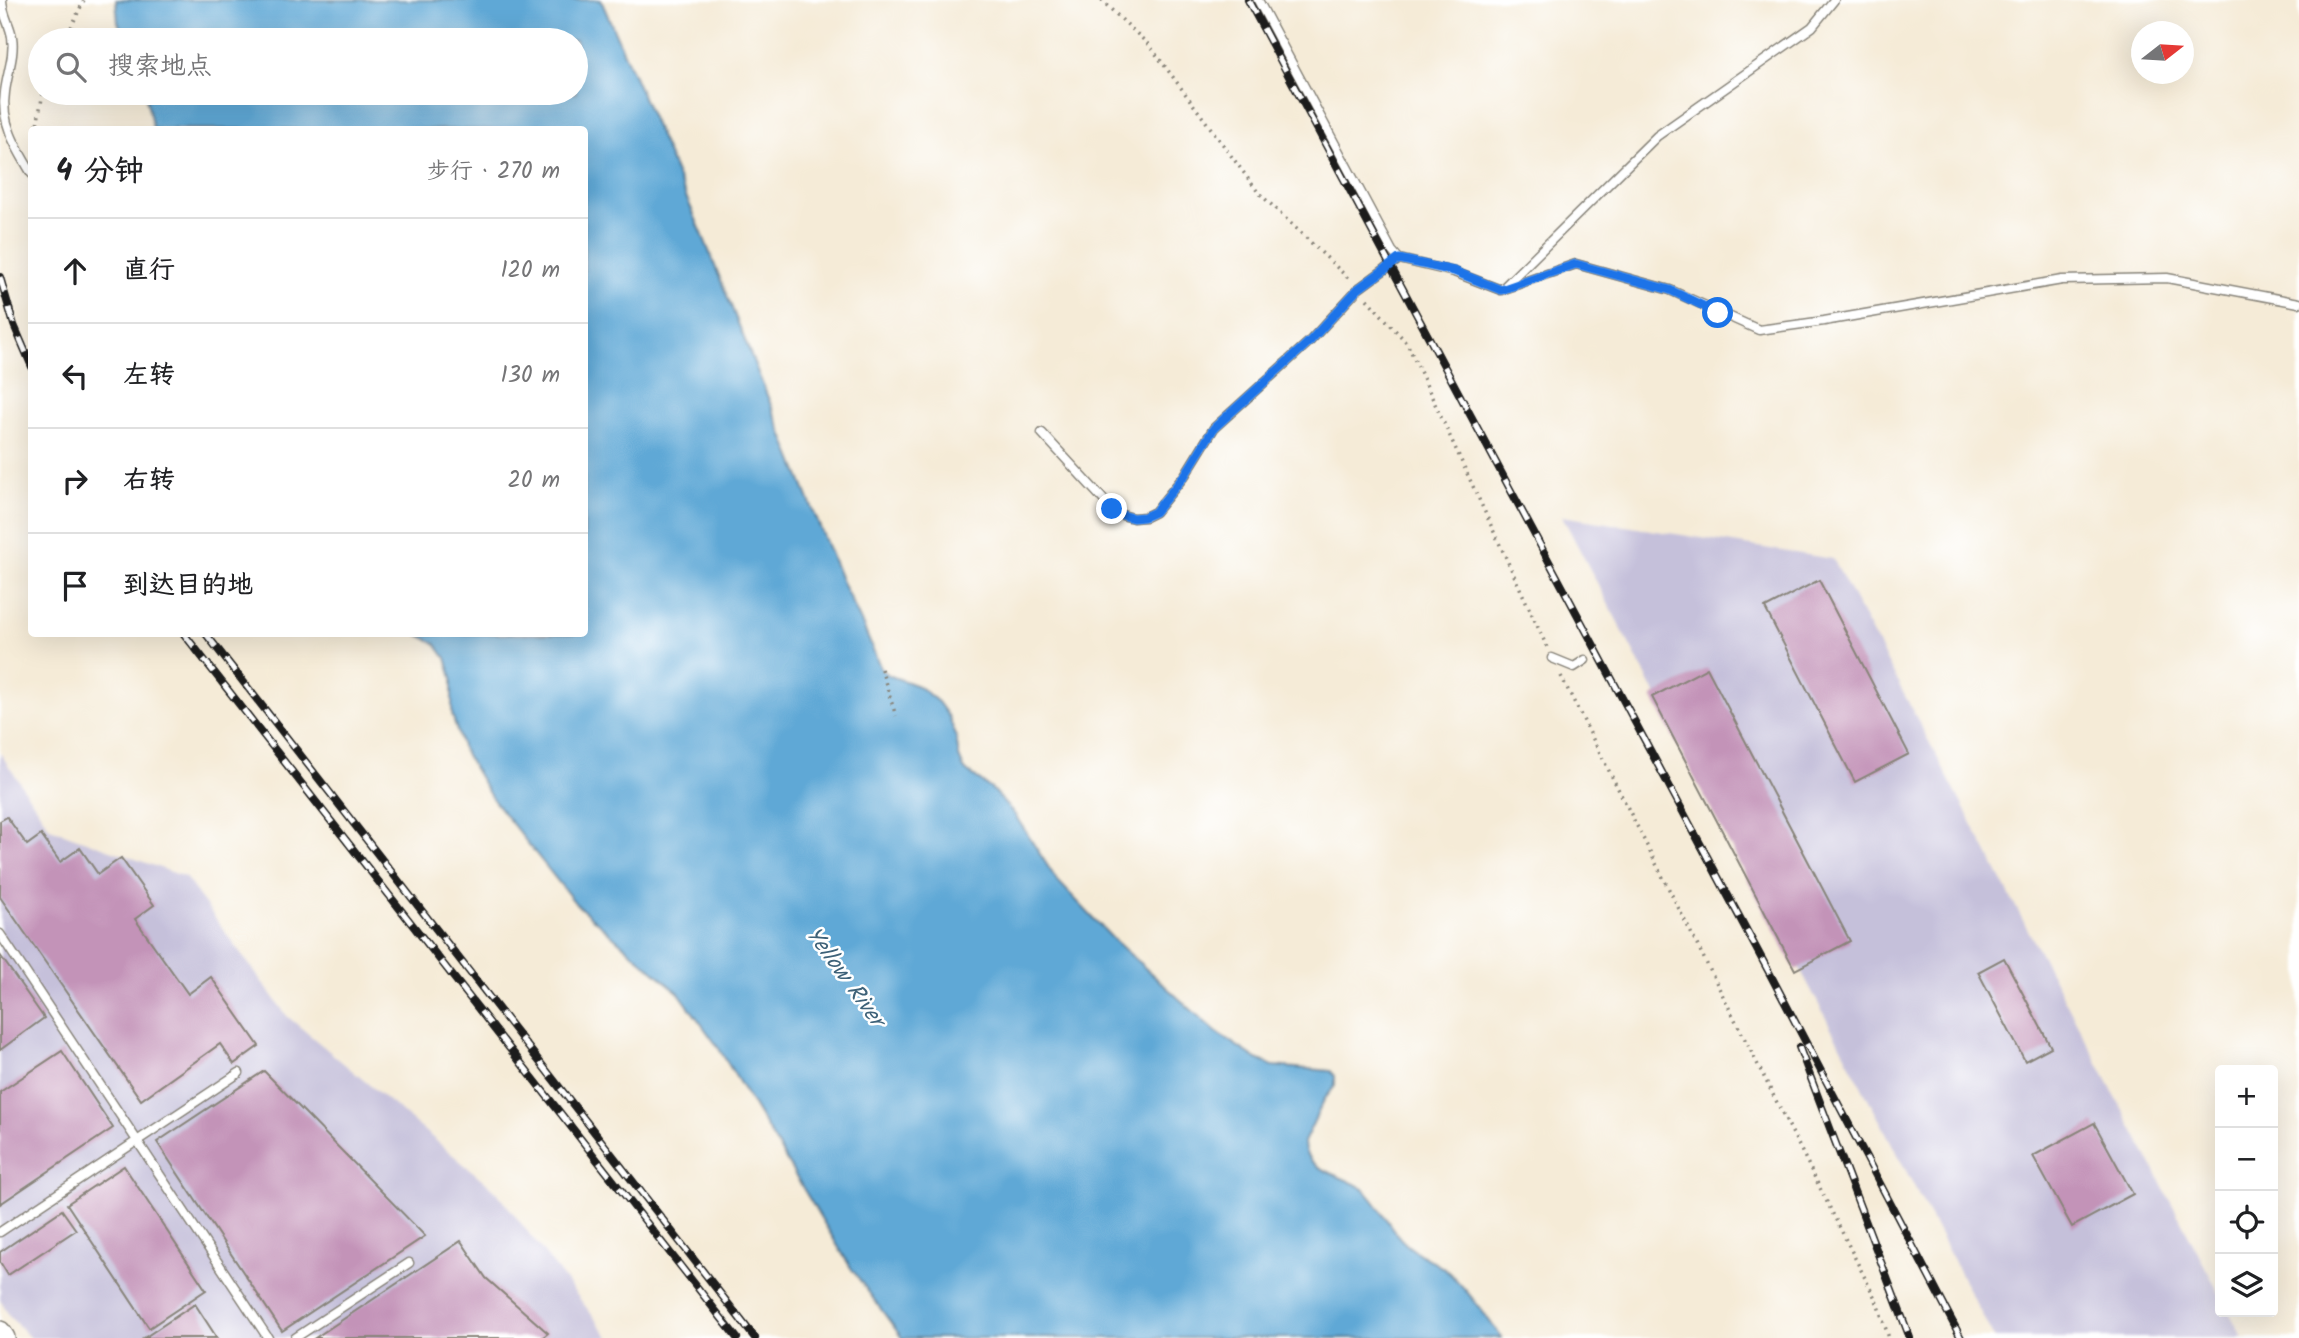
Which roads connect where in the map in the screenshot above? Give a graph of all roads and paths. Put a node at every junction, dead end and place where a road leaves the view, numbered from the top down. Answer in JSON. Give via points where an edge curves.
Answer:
{"nodes":[{"id":1,"x":2,"y":0,"type":"edge"},
{"id":2,"x":84,"y":0,"type":"edge"},
{"id":3,"x":1101,"y":0,"type":"edge"},
{"id":4,"x":1258,"y":0,"type":"edge"},
{"id":5,"x":1834,"y":0,"type":"edge"},
{"id":6,"x":71,"y":28,"type":"edge"},
{"id":7,"x":41,"y":105,"type":"edge"},
{"id":8,"x":37,"y":126,"type":"edge"},
{"id":9,"x":28,"y":168,"type":"edge"},
{"id":10,"x":1399,"y":259,"type":"junction"},
{"id":11,"x":1358,"y":289,"type":"junction"},
{"id":12,"x":1501,"y":290,"type":"junction"},
{"id":13,"x":2299,"y":303,"type":"edge"},
{"id":14,"x":1042,"y":433,"type":"dead end"},
{"id":15,"x":1552,"y":658,"type":"junction"},
{"id":16,"x":1586,"y":660,"type":"dead end"},
{"id":17,"x":881,"y":669,"type":"dead end"},
{"id":18,"x":895,"y":716,"type":"dead end"},
{"id":19,"x":0,"y":934,"type":"edge"},
{"id":20,"x":239,"y":1073,"type":"dead end"},
{"id":21,"x":137,"y":1141,"type":"junction"},
{"id":22,"x":0,"y":1232,"type":"edge"},
{"id":23,"x":408,"y":1263,"type":"dead end"},
{"id":24,"x":0,"y":1332,"type":"edge"},
{"id":25,"x":4,"y":1338,"type":"edge"},
{"id":26,"x":268,"y":1338,"type":"edge"},
{"id":27,"x":295,"y":1338,"type":"edge"},
{"id":28,"x":1889,"y":1338,"type":"edge"}],
"edges":[{"from":1,"to":9,"type":"lane","via":[[12,37],[5,115]]},
{"from":2,"to":6,"type":"path"},
{"from":3,"to":11,"type":"path","via":[[1150,46],[1258,192]]},
{"from":4,"to":10,"type":"lane"},
{"from":5,"to":12,"type":"lane","via":[[1812,27],[1657,136]]},
{"from":7,"to":8,"type":"path"},
{"from":10,"to":11,"type":"lane"},
{"from":10,"to":12,"type":"lane","via":[[1454,271]]},
{"from":11,"to":14,"type":"lane","via":[[1310,341],[1214,428],[1155,512],[1133,518],[1112,509]]},
{"from":11,"to":15,"type":"path","via":[[1407,343]]},
{"from":12,"to":13,"type":"lane","via":[[1576,264],[1670,290],[1759,330],[2062,280],[2167,278]]},
{"from":15,"to":16,"type":"lane","via":[[1574,667]]},
{"from":15,"to":28,"type":"path","via":[[1810,1166],[1876,1300]]},
{"from":17,"to":18,"type":"path"},
{"from":19,"to":21,"type":"lane"},
{"from":20,"to":21,"type":"lane"},
{"from":21,"to":22,"type":"lane"},
{"from":21,"to":26,"type":"lane"},
{"from":23,"to":27,"type":"lane"},
{"from":24,"to":25,"type":"main road"}]}
